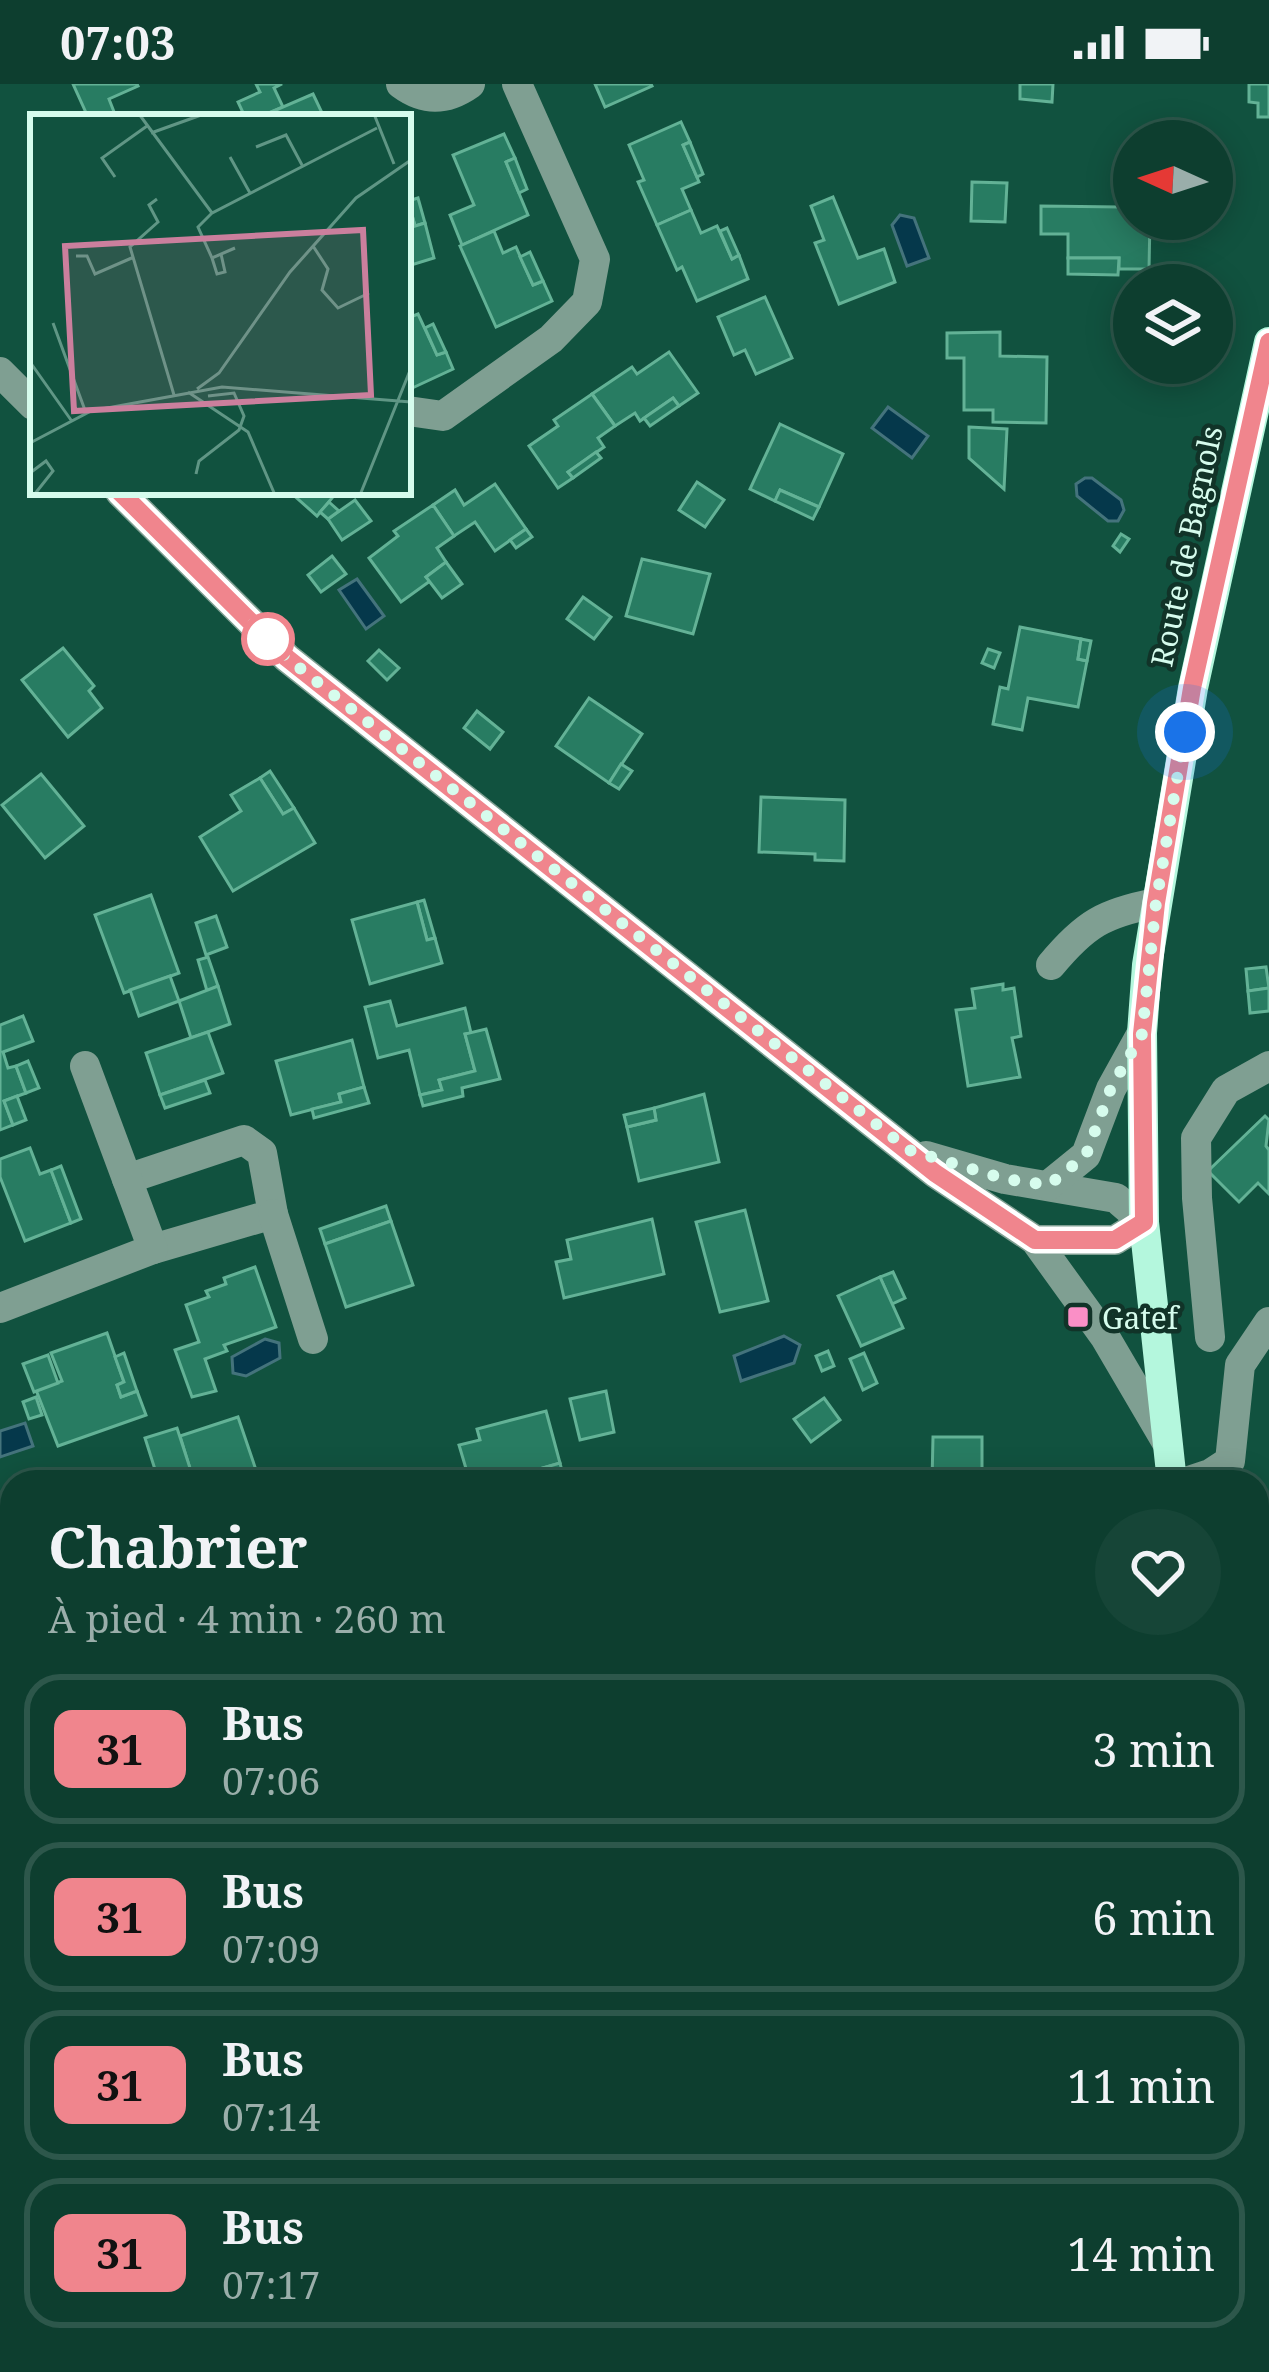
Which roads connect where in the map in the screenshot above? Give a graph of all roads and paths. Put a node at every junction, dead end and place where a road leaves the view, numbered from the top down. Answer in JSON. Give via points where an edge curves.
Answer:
{"nodes":[{"id":1,"x":401,"y":84,"type":"edge"},
{"id":2,"x":470,"y":84,"type":"edge"},
{"id":3,"x":517,"y":84,"type":"edge"},
{"id":4,"x":1269,"y":342,"type":"edge"},
{"id":5,"x":0,"y":372,"type":"edge"},
{"id":6,"x":30,"y":402,"type":"edge"},
{"id":7,"x":411,"y":411,"type":"edge"},
{"id":8,"x":123,"y":495,"type":"edge"},
{"id":9,"x":1156,"y":903,"type":"junction"},
{"id":10,"x":1051,"y":965,"type":"dead end"},
{"id":11,"x":1142,"y":1034,"type":"junction"},
{"id":12,"x":86,"y":1066,"type":"dead end"},
{"id":13,"x":1269,"y":1066,"type":"edge"},
{"id":14,"x":909,"y":1150,"type":"junction"},
{"id":15,"x":127,"y":1179,"type":"junction"},
{"id":16,"x":1040,"y":1184,"type":"junction"},
{"id":17,"x":273,"y":1214,"type":"junction"},
{"id":18,"x":1008,"y":1222,"type":"junction"},
{"id":19,"x":1144,"y":1222,"type":"junction"},
{"id":20,"x":1035,"y":1240,"type":"junction"},
{"id":21,"x":153,"y":1249,"type":"junction"},
{"id":22,"x":0,"y":1308,"type":"edge"},
{"id":23,"x":1269,"y":1322,"type":"edge"},
{"id":24,"x":1210,"y":1337,"type":"dead end"},
{"id":25,"x":313,"y":1339,"type":"dead end"},
{"id":26,"x":1166,"y":1441,"type":"junction"},
{"id":27,"x":1170,"y":1470,"type":"edge"},
{"id":28,"x":1216,"y":1470,"type":"edge"}],
"edges":[{"from":1,"to":2,"type":"street","via":[[433,98]]},
{"from":3,"to":7,"type":"street","via":[[595,259],[587,302],[551,339],[443,416]]},
{"from":4,"to":9,"type":"main road","name":"Route de Bagnols","via":[[1192,688]]},
{"from":5,"to":6,"type":"street"},
{"from":8,"to":14,"type":"street","via":[[287,658]]},
{"from":9,"to":10,"type":"street","via":[[1116,911],[1079,931]]},
{"from":9,"to":11,"type":"main road","name":"Route de Bagnols"},
{"from":11,"to":16,"type":"street","via":[[1086,1155]]},
{"from":11,"to":19,"type":"main road","name":"Route de Bagnols"},
{"from":12,"to":15,"type":"street"},
{"from":13,"to":24,"type":"street","via":[[1226,1090],[1196,1138]]},
{"from":14,"to":16,"type":"street"},
{"from":14,"to":18,"type":"street"},
{"from":15,"to":17,"type":"street","via":[[244,1140],[262,1153]]},
{"from":15,"to":21,"type":"street"},
{"from":16,"to":18,"type":"street"},
{"from":16,"to":19,"type":"street","via":[[1116,1198]]},
{"from":17,"to":21,"type":"street"},
{"from":17,"to":25,"type":"street"},
{"from":18,"to":20,"type":"street"},
{"from":19,"to":20,"type":"street","via":[[1115,1240]]},
{"from":19,"to":26,"type":"main road","name":"Route de Bagnols"},
{"from":20,"to":26,"type":"street"},
{"from":21,"to":22,"type":"street"},
{"from":23,"to":28,"type":"street","via":[[1240,1365],[1229,1461]]},
{"from":26,"to":27,"type":"main road","name":"Route de Bagnols"}]}
